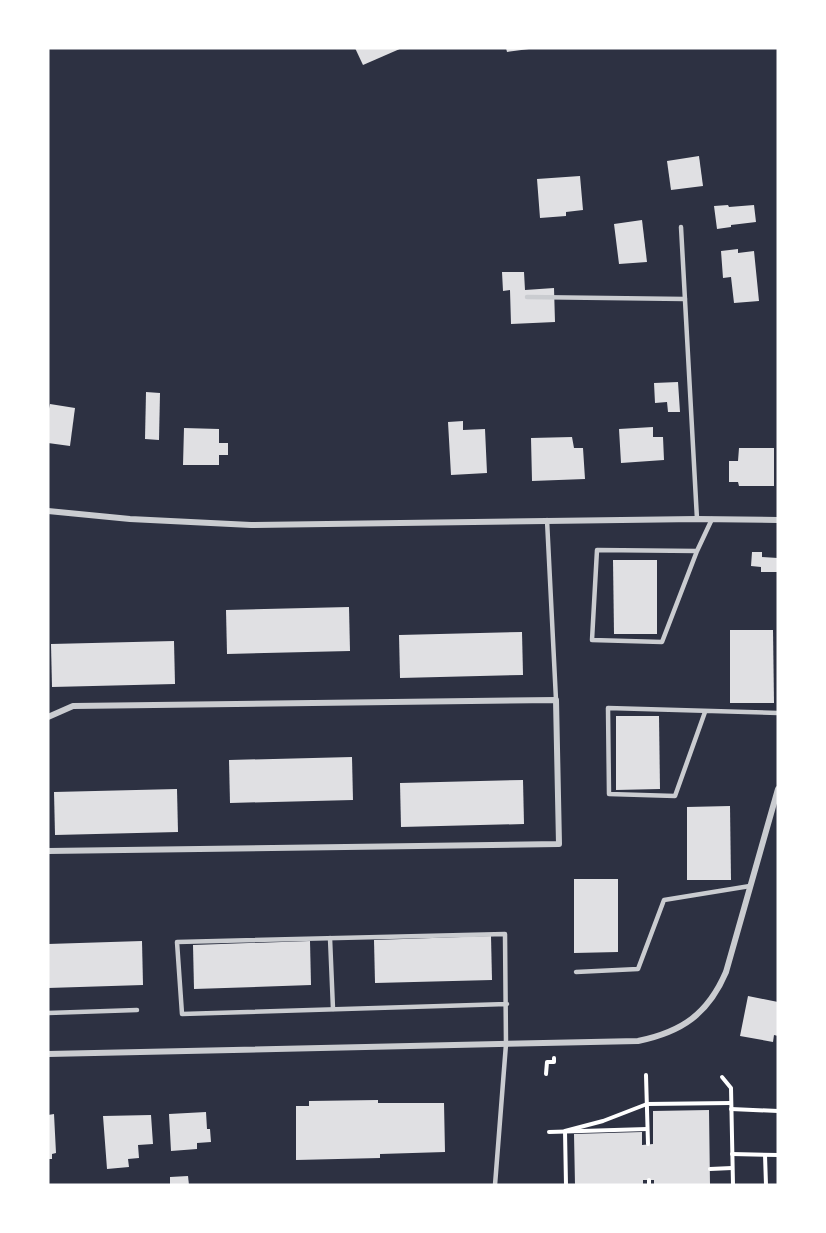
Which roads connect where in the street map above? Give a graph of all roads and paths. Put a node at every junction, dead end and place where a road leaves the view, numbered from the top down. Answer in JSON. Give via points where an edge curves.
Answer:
{"nodes":[{"id":1,"x":681,"y":228,"type":"dead end"},
{"id":2,"x":527,"y":297,"type":"dead end"},
{"id":3,"x":685,"y":299,"type":"junction"},
{"id":4,"x":48,"y":510,"type":"edge"},
{"id":5,"x":697,"y":519,"type":"junction"},
{"id":6,"x":712,"y":519,"type":"junction"},
{"id":7,"x":547,"y":520,"type":"junction"},
{"id":8,"x":778,"y":520,"type":"edge"},
{"id":9,"x":697,"y":551,"type":"junction"},
{"id":10,"x":556,"y":700,"type":"junction"},
{"id":11,"x":705,"y":712,"type":"junction"},
{"id":12,"x":778,"y":713,"type":"edge"},
{"id":13,"x":48,"y":717,"type":"edge"},
{"id":14,"x":778,"y":789,"type":"edge"},
{"id":15,"x":48,"y":851,"type":"edge"},
{"id":16,"x":750,"y":886,"type":"junction"},
{"id":17,"x":330,"y":938,"type":"junction"},
{"id":18,"x":576,"y":972,"type":"dead end"},
{"id":19,"x":507,"y":1004,"type":"junction"},
{"id":20,"x":333,"y":1009,"type":"junction"},
{"id":21,"x":136,"y":1010,"type":"dead end"},
{"id":22,"x":48,"y":1013,"type":"edge"},
{"id":23,"x":506,"y":1044,"type":"junction"},
{"id":24,"x":48,"y":1054,"type":"edge"},
{"id":25,"x":550,"y":1055,"type":"dead end"},
{"id":26,"x":546,"y":1074,"type":"dead end"},
{"id":27,"x":646,"y":1075,"type":"dead end"},
{"id":28,"x":722,"y":1077,"type":"dead end"},
{"id":29,"x":731,"y":1102,"type":"junction"},
{"id":30,"x":647,"y":1104,"type":"junction"},
{"id":31,"x":731,"y":1108,"type":"junction"},
{"id":32,"x":778,"y":1111,"type":"edge"},
{"id":33,"x":647,"y":1129,"type":"junction"},
{"id":34,"x":564,"y":1131,"type":"junction"},
{"id":35,"x":549,"y":1132,"type":"dead end"},
{"id":36,"x":648,"y":1144,"type":"dead end"},
{"id":37,"x":732,"y":1154,"type":"junction"},
{"id":38,"x":765,"y":1155,"type":"junction"},
{"id":39,"x":778,"y":1155,"type":"edge"},
{"id":40,"x":732,"y":1168,"type":"junction"},
{"id":41,"x":710,"y":1169,"type":"dead end"},
{"id":42,"x":495,"y":1185,"type":"edge"},
{"id":43,"x":566,"y":1185,"type":"edge"},
{"id":44,"x":733,"y":1185,"type":"edge"},
{"id":45,"x":766,"y":1185,"type":"edge"}],
"edges":[{"from":1,"to":3,"type":"lane"},
{"from":2,"to":3,"type":"lane"},
{"from":3,"to":5,"type":"lane"},
{"from":4,"to":7,"type":"street","via":[[129,519],[251,525]]},
{"from":5,"to":6,"type":"street"},
{"from":5,"to":7,"type":"street"},
{"from":6,"to":8,"type":"street"},
{"from":6,"to":9,"type":"lane"},
{"from":7,"to":10,"type":"lane"},
{"from":9,"to":9,"type":"lane","via":[[662,642],[592,640],[597,550]]},
{"from":10,"to":13,"type":"street","via":[[73,706]]},
{"from":10,"to":15,"type":"street","via":[[559,844]]},
{"from":11,"to":11,"type":"lane","via":[[608,708],[609,794],[675,796]]},
{"from":11,"to":12,"type":"lane"},
{"from":14,"to":16,"type":"street"},
{"from":16,"to":18,"type":"lane","via":[[664,900],[638,969]]},
{"from":16,"to":23,"type":"street","via":[[719,988],[687,1023],[638,1041]]},
{"from":17,"to":19,"type":"lane","via":[[505,934]]},
{"from":17,"to":20,"type":"lane"},
{"from":17,"to":20,"type":"lane","via":[[177,942],[182,1014]]},
{"from":19,"to":20,"type":"lane"},
{"from":19,"to":23,"type":"lane"},
{"from":21,"to":22,"type":"lane"},
{"from":23,"to":24,"type":"street"},
{"from":23,"to":42,"type":"lane"},
{"from":25,"to":26,"type":"path","via":[[554,1055],[554,1062],[547,1062]]},
{"from":27,"to":30,"type":"path"},
{"from":28,"to":29,"type":"path","via":[[731,1088]]},
{"from":29,"to":30,"type":"path"},
{"from":29,"to":31,"type":"path"},
{"from":30,"to":33,"type":"path"},
{"from":30,"to":34,"type":"path"},
{"from":31,"to":32,"type":"path"},
{"from":31,"to":37,"type":"path"},
{"from":33,"to":34,"type":"path"},
{"from":33,"to":36,"type":"path"},
{"from":34,"to":35,"type":"path"},
{"from":34,"to":43,"type":"path"},
{"from":37,"to":38,"type":"path"},
{"from":37,"to":40,"type":"path"},
{"from":38,"to":39,"type":"path"},
{"from":38,"to":45,"type":"path"},
{"from":40,"to":41,"type":"path"},
{"from":40,"to":44,"type":"path"}]}
